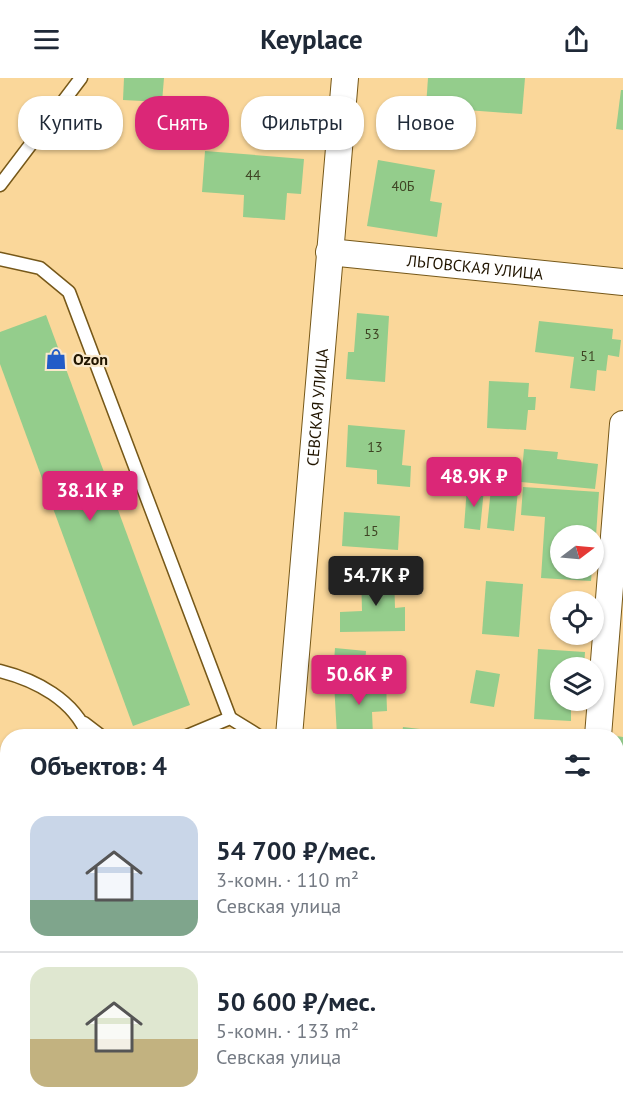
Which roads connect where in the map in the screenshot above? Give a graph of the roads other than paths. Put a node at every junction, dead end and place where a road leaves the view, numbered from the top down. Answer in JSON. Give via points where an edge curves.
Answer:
{"nodes":[{"id":1,"x":81,"y":78,"type":"edge"},
{"id":2,"x":345,"y":78,"type":"edge"},
{"id":3,"x":0,"y":185,"type":"edge"},
{"id":4,"x":329,"y":252,"type":"junction"},
{"id":5,"x":0,"y":259,"type":"edge"},
{"id":6,"x":623,"y":282,"type":"edge"},
{"id":7,"x":623,"y":424,"type":"edge"},
{"id":8,"x":0,"y":671,"type":"edge"},
{"id":9,"x":230,"y":718,"type":"junction"},
{"id":10,"x":83,"y":722,"type":"junction"},
{"id":11,"x":86,"y":729,"type":"edge"},
{"id":12,"x":92,"y":729,"type":"edge"},
{"id":13,"x":204,"y":729,"type":"edge"},
{"id":14,"x":248,"y":729,"type":"edge"},
{"id":15,"x":290,"y":729,"type":"edge"},
{"id":16,"x":599,"y":729,"type":"edge"}],
"edges":[{"from":1,"to":3,"type":"lane"},
{"from":2,"to":4,"type":"street","name":"СЕВСКАЯ УЛИЦА"},
{"from":4,"to":6,"type":"street","name":"ЛЬГОВСКАЯ УЛИЦА"},
{"from":4,"to":15,"type":"street","name":"СЕВСКАЯ УЛИЦА"},
{"from":5,"to":9,"type":"lane","via":[[40,268],[69,292]]},
{"from":7,"to":16,"type":"street"},
{"from":8,"to":10,"type":"lane","via":[[25,677],[55,694]]},
{"from":9,"to":13,"type":"lane"},
{"from":9,"to":14,"type":"lane"},
{"from":10,"to":11,"type":"lane"},
{"from":10,"to":12,"type":"lane"}]}
